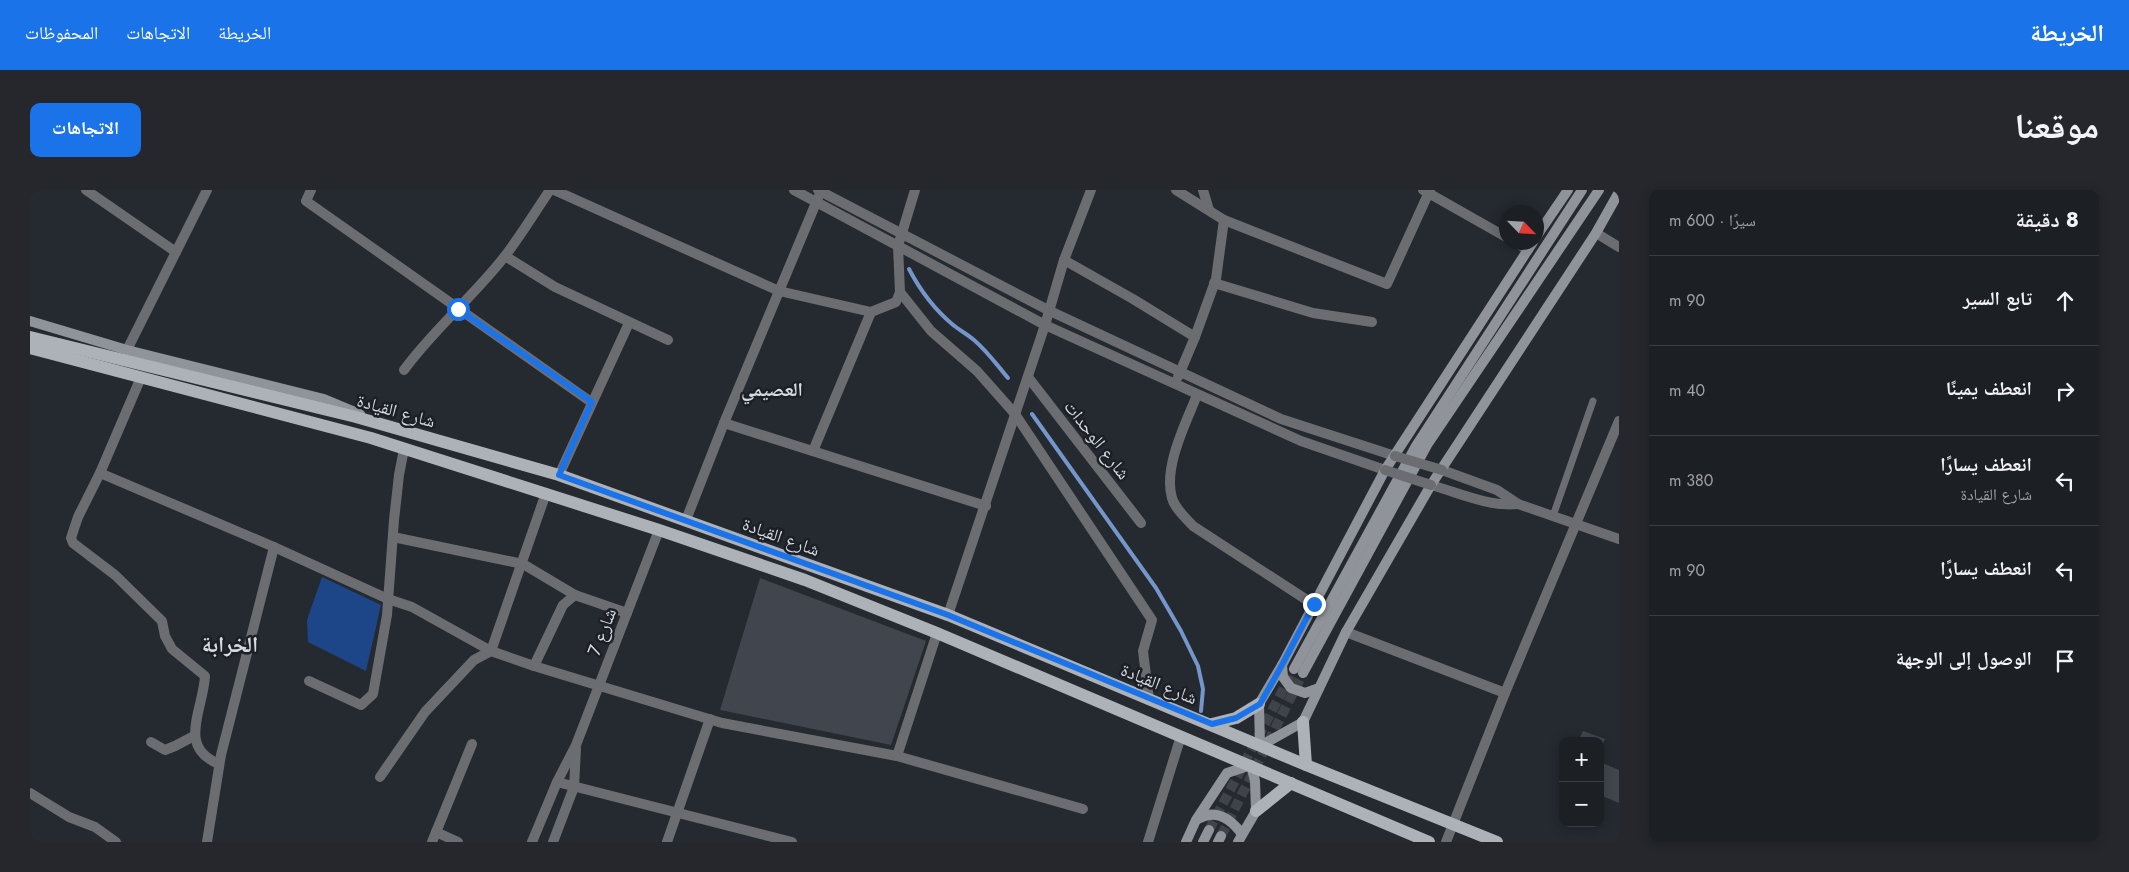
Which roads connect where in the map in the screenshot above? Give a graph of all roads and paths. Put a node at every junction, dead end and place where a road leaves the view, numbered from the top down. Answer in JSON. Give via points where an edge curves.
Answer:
{"nodes":[{"id":1,"x":86,"y":190,"type":"edge"},
{"id":2,"x":207,"y":190,"type":"edge"},
{"id":3,"x":311,"y":190,"type":"edge"},
{"id":4,"x":550,"y":190,"type":"edge"},
{"id":5,"x":554,"y":190,"type":"edge"},
{"id":6,"x":794,"y":190,"type":"edge"},
{"id":7,"x":915,"y":190,"type":"edge"},
{"id":8,"x":1091,"y":190,"type":"edge"},
{"id":9,"x":1176,"y":190,"type":"edge"},
{"id":10,"x":1203,"y":190,"type":"edge"},
{"id":11,"x":1568,"y":190,"type":"edge"},
{"id":12,"x":1582,"y":190,"type":"edge"},
{"id":13,"x":1599,"y":190,"type":"edge"},
{"id":14,"x":820,"y":191,"type":"edge"},
{"id":15,"x":1427,"y":191,"type":"edge"},
{"id":16,"x":1619,"y":192,"type":"edge"},
{"id":17,"x":816,"y":202,"type":"junction"},
{"id":18,"x":1209,"y":210,"type":"junction"},
{"id":19,"x":1224,"y":220,"type":"junction"},
{"id":20,"x":1544,"y":225,"type":"edge"},
{"id":21,"x":1596,"y":232,"type":"junction"},
{"id":22,"x":902,"y":233,"type":"junction"},
{"id":23,"x":1499,"y":234,"type":"edge"},
{"id":24,"x":898,"y":246,"type":"junction"},
{"id":25,"x":1619,"y":247,"type":"edge"},
{"id":26,"x":1527,"y":250,"type":"edge"},
{"id":27,"x":176,"y":252,"type":"junction"},
{"id":28,"x":505,"y":256,"type":"junction"},
{"id":29,"x":1064,"y":260,"type":"junction"},
{"id":30,"x":1214,"y":283,"type":"junction"},
{"id":31,"x":779,"y":291,"type":"junction"},
{"id":32,"x":900,"y":292,"type":"junction"},
{"id":33,"x":458,"y":309,"type":"junction"},
{"id":34,"x":1050,"y":311,"type":"junction"},
{"id":35,"x":871,"y":312,"type":"junction"},
{"id":36,"x":1372,"y":322,"type":"dead end"},
{"id":37,"x":32,"y":323,"type":"edge"},
{"id":38,"x":629,"y":323,"type":"junction"},
{"id":39,"x":1045,"y":325,"type":"junction"},
{"id":40,"x":30,"y":337,"type":"edge"},
{"id":41,"x":1195,"y":337,"type":"junction"},
{"id":42,"x":668,"y":340,"type":"dead end"},
{"id":43,"x":30,"y":348,"type":"edge"},
{"id":44,"x":127,"y":350,"type":"junction"},
{"id":45,"x":30,"y":354,"type":"edge"},
{"id":46,"x":404,"y":370,"type":"dead end"},
{"id":47,"x":1180,"y":372,"type":"junction"},
{"id":48,"x":140,"y":375,"type":"junction"},
{"id":49,"x":1028,"y":377,"type":"junction"},
{"id":50,"x":1175,"y":385,"type":"junction"},
{"id":51,"x":1197,"y":395,"type":"junction"},
{"id":52,"x":1593,"y":401,"type":"dead end"},
{"id":53,"x":592,"y":402,"type":"junction"},
{"id":54,"x":1015,"y":414,"type":"junction"},
{"id":55,"x":1619,"y":421,"type":"edge"},
{"id":56,"x":374,"y":422,"type":"junction"},
{"id":57,"x":724,"y":423,"type":"junction"},
{"id":58,"x":404,"y":449,"type":"junction"},
{"id":59,"x":813,"y":451,"type":"junction"},
{"id":60,"x":1395,"y":456,"type":"junction"},
{"id":61,"x":1385,"y":470,"type":"junction"},
{"id":62,"x":1442,"y":470,"type":"junction"},
{"id":63,"x":100,"y":473,"type":"junction"},
{"id":64,"x":559,"y":475,"type":"junction"},
{"id":65,"x":1431,"y":485,"type":"junction"},
{"id":66,"x":546,"y":494,"type":"junction"},
{"id":67,"x":1518,"y":504,"type":"junction"},
{"id":68,"x":986,"y":506,"type":"junction"},
{"id":69,"x":1553,"y":516,"type":"junction"},
{"id":70,"x":686,"y":520,"type":"junction"},
{"id":71,"x":1141,"y":523,"type":"dead end"},
{"id":72,"x":1576,"y":524,"type":"junction"},
{"id":73,"x":659,"y":530,"type":"junction"},
{"id":74,"x":393,"y":537,"type":"junction"},
{"id":75,"x":1619,"y":539,"type":"edge"},
{"id":76,"x":274,"y":547,"type":"junction"},
{"id":77,"x":523,"y":564,"type":"junction"},
{"id":78,"x":575,"y":595,"type":"junction"},
{"id":79,"x":388,"y":599,"type":"junction"},
{"id":80,"x":1314,"y":604,"type":"junction"},
{"id":81,"x":627,"y":613,"type":"junction"},
{"id":82,"x":948,"y":615,"type":"junction"},
{"id":83,"x":1346,"y":632,"type":"junction"},
{"id":84,"x":937,"y":633,"type":"junction"},
{"id":85,"x":491,"y":651,"type":"junction"},
{"id":86,"x":1282,"y":665,"type":"junction"},
{"id":87,"x":534,"y":666,"type":"junction"},
{"id":88,"x":308,"y":681,"type":"dead end"},
{"id":89,"x":599,"y":686,"type":"junction"},
{"id":90,"x":1319,"y":688,"type":"junction"},
{"id":91,"x":1505,"y":693,"type":"junction"},
{"id":92,"x":1149,"y":700,"type":"junction"},
{"id":93,"x":1260,"y":704,"type":"junction"},
{"id":94,"x":710,"y":719,"type":"junction"},
{"id":95,"x":1304,"y":722,"type":"junction"},
{"id":96,"x":1212,"y":724,"type":"junction"},
{"id":97,"x":194,"y":736,"type":"junction"},
{"id":98,"x":1181,"y":736,"type":"junction"},
{"id":99,"x":151,"y":742,"type":"dead end"},
{"id":100,"x":472,"y":744,"type":"dead end"},
{"id":101,"x":576,"y":745,"type":"junction"},
{"id":102,"x":1260,"y":746,"type":"junction"},
{"id":103,"x":897,"y":756,"type":"junction"},
{"id":104,"x":219,"y":764,"type":"junction"},
{"id":105,"x":1251,"y":765,"type":"junction"},
{"id":106,"x":1306,"y":765,"type":"junction"},
{"id":107,"x":380,"y":778,"type":"dead end"},
{"id":108,"x":556,"y":782,"type":"junction"},
{"id":109,"x":1291,"y":783,"type":"junction"},
{"id":110,"x":574,"y":787,"type":"junction"},
{"id":111,"x":30,"y":792,"type":"edge"},
{"id":112,"x":1083,"y":809,"type":"dead end"},
{"id":113,"x":1256,"y":811,"type":"junction"},
{"id":114,"x":676,"y":814,"type":"junction"},
{"id":115,"x":1196,"y":820,"type":"junction"},
{"id":116,"x":1454,"y":824,"type":"junction"},
{"id":117,"x":1209,"y":830,"type":"tunnel mouth"},
{"id":118,"x":434,"y":837,"type":"edge"},
{"id":119,"x":1240,"y":838,"type":"edge"},
{"id":120,"x":116,"y":842,"type":"edge"},
{"id":121,"x":207,"y":842,"type":"edge"},
{"id":122,"x":458,"y":842,"type":"edge"},
{"id":123,"x":532,"y":842,"type":"edge"},
{"id":124,"x":553,"y":842,"type":"edge"},
{"id":125,"x":667,"y":842,"type":"edge"},
{"id":126,"x":792,"y":842,"type":"edge"},
{"id":127,"x":1148,"y":842,"type":"edge"},
{"id":128,"x":1186,"y":842,"type":"edge"},
{"id":129,"x":1203,"y":842,"type":"edge"},
{"id":130,"x":1430,"y":842,"type":"edge"},
{"id":131,"x":1446,"y":842,"type":"edge"},
{"id":132,"x":1497,"y":842,"type":"edge"}],
"edges":[{"from":1,"to":27,"type":"street"},
{"from":2,"to":27,"type":"street"},
{"from":3,"to":33,"type":"street","via":[[306,201]]},
{"from":4,"to":28,"type":"street"},
{"from":5,"to":31,"type":"street"},
{"from":6,"to":17,"type":"street"},
{"from":7,"to":22,"type":"street"},
{"from":8,"to":29,"type":"street"},
{"from":9,"to":18,"type":"street"},
{"from":10,"to":18,"type":"street"},
{"from":11,"to":20,"type":"street"},
{"from":12,"to":13,"type":"street","via":[[1416,446],[1298,671],[1427,445]]},
{"from":14,"to":17,"type":"street"},
{"from":14,"to":22,"type":"street"},
{"from":15,"to":19,"type":"street","via":[[1387,284]]},
{"from":15,"to":23,"type":"street"},
{"from":16,"to":21,"type":"street"},
{"from":17,"to":24,"type":"street"},
{"from":17,"to":31,"type":"street"},
{"from":18,"to":19,"type":"street"},
{"from":19,"to":30,"type":"street"},
{"from":21,"to":25,"type":"street"},
{"from":21,"to":62,"type":"street"},
{"from":22,"to":24,"type":"street"},
{"from":22,"to":34,"type":"street"},
{"from":24,"to":32,"type":"street"},
{"from":24,"to":39,"type":"street"},
{"from":26,"to":60,"type":"street"},
{"from":27,"to":44,"type":"street"},
{"from":28,"to":33,"type":"street"},
{"from":28,"to":38,"type":"street","via":[[555,287]]},
{"from":29,"to":34,"type":"street"},
{"from":29,"to":41,"type":"street"},
{"from":30,"to":36,"type":"street","via":[[1313,313]]},
{"from":30,"to":41,"type":"street"},
{"from":31,"to":35,"type":"street"},
{"from":31,"to":57,"type":"street"},
{"from":32,"to":35,"type":"street","via":[[896,302]]},
{"from":32,"to":54,"type":"street","via":[[931,330],[977,371]]},
{"from":33,"to":46,"type":"street","via":[[419,349]]},
{"from":33,"to":53,"type":"street"},
{"from":34,"to":39,"type":"street"},
{"from":34,"to":47,"type":"street"},
{"from":35,"to":59,"type":"street"},
{"from":37,"to":44,"type":"street"},
{"from":38,"to":42,"type":"street"},
{"from":38,"to":53,"type":"street"},
{"from":39,"to":49,"type":"street"},
{"from":39,"to":50,"type":"street"},
{"from":40,"to":48,"type":"main road","name":"شارع القيادة"},
{"from":41,"to":47,"type":"street"},
{"from":43,"to":48,"type":"main road","name":"شارع القيادة"},
{"from":44,"to":56,"type":"street","via":[[324,399]]},
{"from":45,"to":48,"type":"street"},
{"from":47,"to":50,"type":"street"},
{"from":47,"to":60,"type":"street","via":[[1281,419]]},
{"from":48,"to":56,"type":"main road","name":"شارع القيادة"},
{"from":48,"to":58,"type":"main road","name":"شارع القيادة"},
{"from":48,"to":63,"type":"street"},
{"from":49,"to":54,"type":"street"},
{"from":49,"to":71,"type":"street","name":"شارع الوحدات"},
{"from":50,"to":51,"type":"street"},
{"from":51,"to":61,"type":"street","via":[[1300,441]]},
{"from":51,"to":80,"type":"street","via":[[1174,452],[1172,499],[1193,526]]},
{"from":52,"to":69,"type":"lane"},
{"from":53,"to":64,"type":"street"},
{"from":54,"to":68,"type":"street"},
{"from":54,"to":92,"type":"street","via":[[1152,620],[1143,651]]},
{"from":55,"to":72,"type":"street"},
{"from":56,"to":64,"type":"main road","name":"شارع القيادة"},
{"from":57,"to":59,"type":"street"},
{"from":57,"to":70,"type":"street"},
{"from":58,"to":66,"type":"main road","name":"شارع القيادة"},
{"from":58,"to":74,"type":"street","via":[[398,475]]},
{"from":59,"to":68,"type":"street"},
{"from":60,"to":61,"type":"street"},
{"from":60,"to":62,"type":"street","bridge":true},
{"from":61,"to":65,"type":"street","bridge":true},
{"from":61,"to":80,"type":"street"},
{"from":62,"to":65,"type":"street"},
{"from":62,"to":67,"type":"street","via":[[1497,490]]},
{"from":63,"to":76,"type":"street"},
{"from":63,"to":97,"type":"street","via":[[71,538],[73,543],[115,574],[162,621],[172,649],[205,676]]},
{"from":64,"to":70,"type":"main road","name":"شارع القيادة"},
{"from":65,"to":67,"type":"street","via":[[1504,506]]},
{"from":65,"to":83,"type":"street"},
{"from":66,"to":73,"type":"main road","name":"شارع القيادة"},
{"from":66,"to":77,"type":"street"},
{"from":67,"to":69,"type":"street"},
{"from":68,"to":82,"type":"street"},
{"from":69,"to":72,"type":"street"},
{"from":70,"to":82,"type":"main road","name":"شارع القيادة"},
{"from":72,"to":75,"type":"street"},
{"from":72,"to":91,"type":"street"},
{"from":73,"to":81,"type":"street","name":"شارع 7"},
{"from":73,"to":84,"type":"main road","name":"شارع القيادة","via":[[804,580]]},
{"from":74,"to":77,"type":"street"},
{"from":74,"to":79,"type":"street"},
{"from":76,"to":79,"type":"street"},
{"from":76,"to":104,"type":"street"},
{"from":77,"to":78,"type":"street"},
{"from":77,"to":85,"type":"street"},
{"from":78,"to":81,"type":"street"},
{"from":78,"to":87,"type":"street","via":[[563,605]]},
{"from":79,"to":85,"type":"street","via":[[412,608]]},
{"from":79,"to":88,"type":"street","via":[[373,694],[362,705]]},
{"from":80,"to":86,"type":"street"},
{"from":81,"to":89,"type":"street","name":"شارع 7"},
{"from":82,"to":92,"type":"main road","name":"شارع القيادة"},
{"from":83,"to":90,"type":"street"},
{"from":83,"to":91,"type":"street"},
{"from":84,"to":98,"type":"main road","name":"شارع القيادة"},
{"from":84,"to":103,"type":"street"},
{"from":85,"to":87,"type":"street"},
{"from":85,"to":107,"type":"street","via":[[474,660],[425,712]]},
{"from":86,"to":90,"type":"street","via":[[1283,677],[1291,688],[1305,693]]},
{"from":86,"to":93,"type":"street"},
{"from":87,"to":89,"type":"street"},
{"from":89,"to":94,"type":"street"},
{"from":89,"to":101,"type":"street","name":"شارع 7"},
{"from":90,"to":95,"type":"street"},
{"from":91,"to":116,"type":"street"},
{"from":92,"to":96,"type":"main road","name":"شارع القيادة"},
{"from":93,"to":96,"type":"main road","via":[[1236,718]]},
{"from":93,"to":102,"type":"street"},
{"from":94,"to":103,"type":"street"},
{"from":94,"to":114,"type":"street"},
{"from":95,"to":102,"type":"street"},
{"from":95,"to":106,"type":"main road"},
{"from":96,"to":102,"type":"main road","name":"شارع القيادة"},
{"from":97,"to":99,"type":"street","via":[[165,750]]},
{"from":97,"to":104,"type":"street","via":[[200,752]]},
{"from":98,"to":105,"type":"main road","name":"شارع القيادة"},
{"from":98,"to":127,"type":"street"},
{"from":100,"to":118,"type":"street"},
{"from":101,"to":108,"type":"street","name":"شارع 7"},
{"from":101,"to":110,"type":"street","name":"شارع 7"},
{"from":102,"to":106,"type":"main road","name":"شارع القيادة"},
{"from":103,"to":112,"type":"street"},
{"from":104,"to":121,"type":"street"},
{"from":105,"to":109,"type":"main road","name":"شارع القيادة"},
{"from":105,"to":113,"type":"street"},
{"from":105,"to":115,"type":"street","via":[[1227,773]]},
{"from":106,"to":116,"type":"main road","name":"شارع القيادة"},
{"from":108,"to":110,"type":"street"},
{"from":108,"to":123,"type":"street","name":"شارع 7"},
{"from":109,"to":113,"type":"main road"},
{"from":109,"to":130,"type":"main road","name":"شارع القيادة"},
{"from":110,"to":114,"type":"street"},
{"from":110,"to":124,"type":"street","name":"شارع 7"},
{"from":111,"to":120,"type":"street"},
{"from":113,"to":119,"type":"street"},
{"from":114,"to":125,"type":"street"},
{"from":114,"to":126,"type":"street"},
{"from":115,"to":119,"type":"street","via":[[1205,815],[1223,815],[1234,823]]},
{"from":115,"to":128,"type":"street"},
{"from":116,"to":131,"type":"street"},
{"from":116,"to":132,"type":"main road","name":"شارع القيادة"},
{"from":117,"to":129,"type":"street"},
{"from":118,"to":122,"type":"street"}]}
